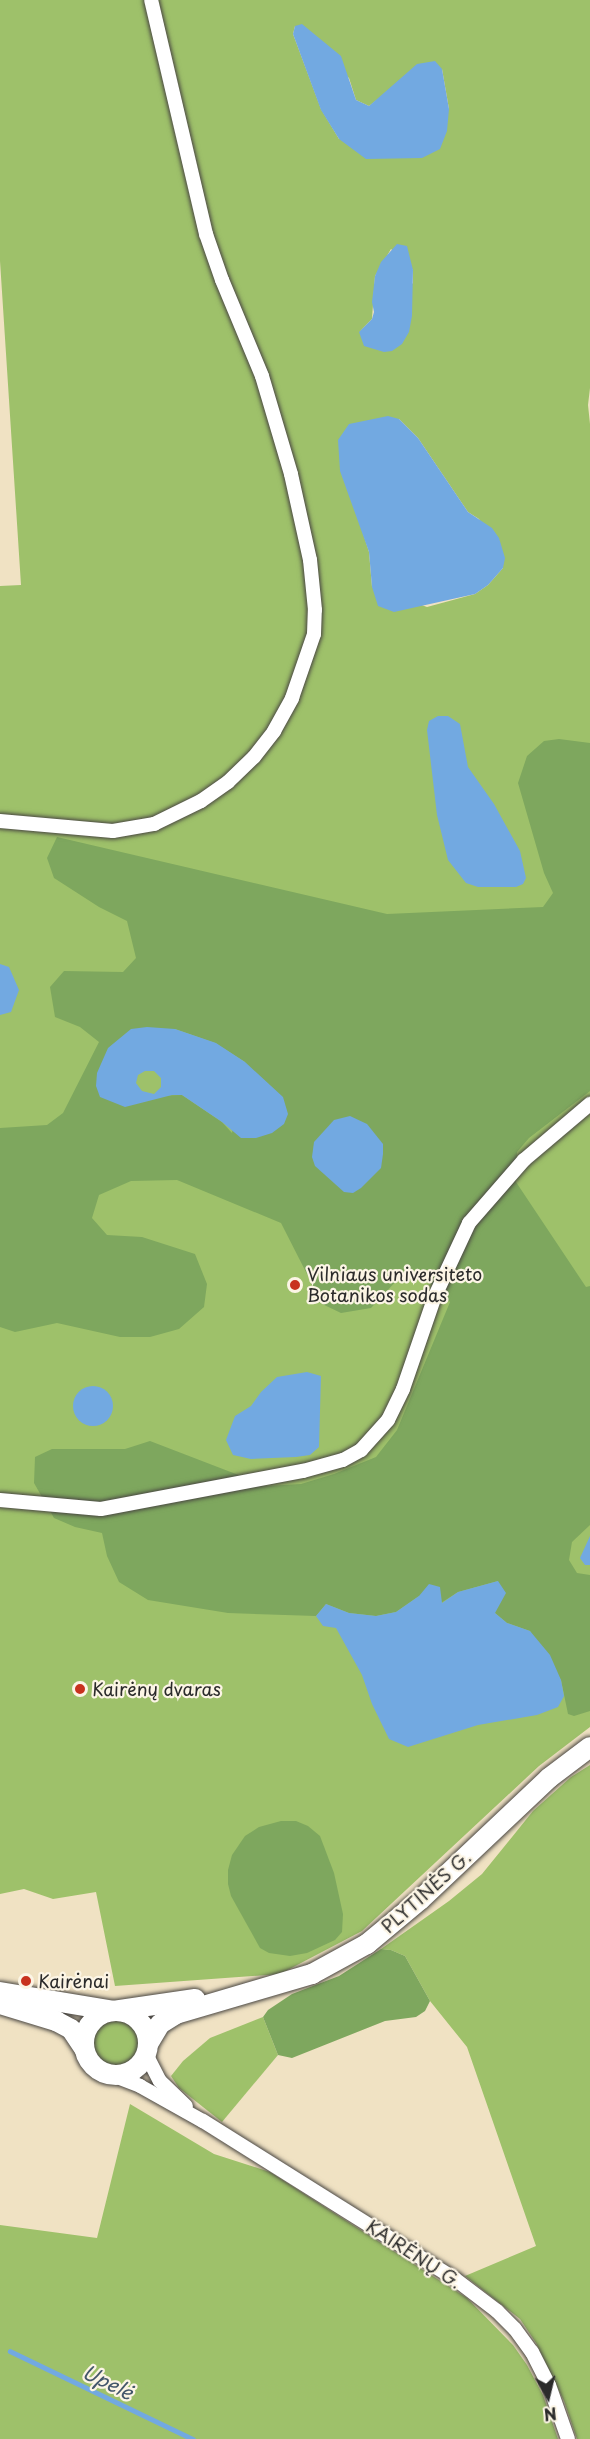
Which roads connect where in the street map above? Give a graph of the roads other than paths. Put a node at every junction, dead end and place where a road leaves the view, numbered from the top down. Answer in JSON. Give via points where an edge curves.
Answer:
{"nodes":[{"id":1,"x":151,"y":0,"type":"edge"},
{"id":2,"x":0,"y":821,"type":"edge"},
{"id":3,"x":590,"y":1104,"type":"edge"},
{"id":4,"x":0,"y":1500,"type":"edge"},
{"id":5,"x":590,"y":1747,"type":"edge"},
{"id":6,"x":0,"y":1992,"type":"edge"},
{"id":7,"x":237,"y":1995,"type":"junction"},
{"id":8,"x":0,"y":2004,"type":"edge"},
{"id":9,"x":113,"y":2011,"type":"junction"},
{"id":10,"x":84,"y":2048,"type":"junction"},
{"id":11,"x":147,"y":2049,"type":"junction"},
{"id":12,"x":112,"y":2075,"type":"junction"},
{"id":13,"x":203,"y":2121,"type":"junction"},
{"id":14,"x":568,"y":2439,"type":"edge"}],
"edges":[{"from":1,"to":2,"type":"street","via":[[206,234],[269,395],[291,474],[310,560],[314,634],[292,698],[274,731],[228,782],[201,801],[154,824],[113,831]]},
{"from":3,"to":4,"type":"street","via":[[524,1160],[469,1223],[435,1296],[403,1389],[388,1420],[361,1450],[343,1460],[303,1471],[101,1509]]},
{"from":5,"to":7,"type":"main road","name":"PLYTINĖS G.","via":[[549,1778],[420,1900],[367,1944],[312,1974]]},
{"from":6,"to":9,"type":"main road"},
{"from":7,"to":9,"type":"main road","name":"PLYTINĖS G."},
{"from":7,"to":11,"type":"main road","name":"PLYTINĖS G.","via":[[176,2014],[160,2024]]},
{"from":8,"to":10,"type":"main road","via":[[56,2021],[71,2029]]},
{"from":9,"to":10,"type":"main road","via":[[94,2019],[87,2028]]},
{"from":9,"to":11,"type":"main road","via":[[133,2016],[146,2033]]},
{"from":10,"to":12,"type":"main road","via":[[93,2066]]},
{"from":11,"to":12,"type":"main road","via":[[132,2070]]},
{"from":11,"to":13,"type":"street","name":"KAIRĖNŲ G.","via":[[160,2081]]},
{"from":12,"to":13,"type":"street","name":"KAIRĖNŲ G."},
{"from":13,"to":14,"type":"street","name":"KAIRĖNŲ G.","via":[[455,2279],[497,2311],[532,2352],[549,2385]]}]}
